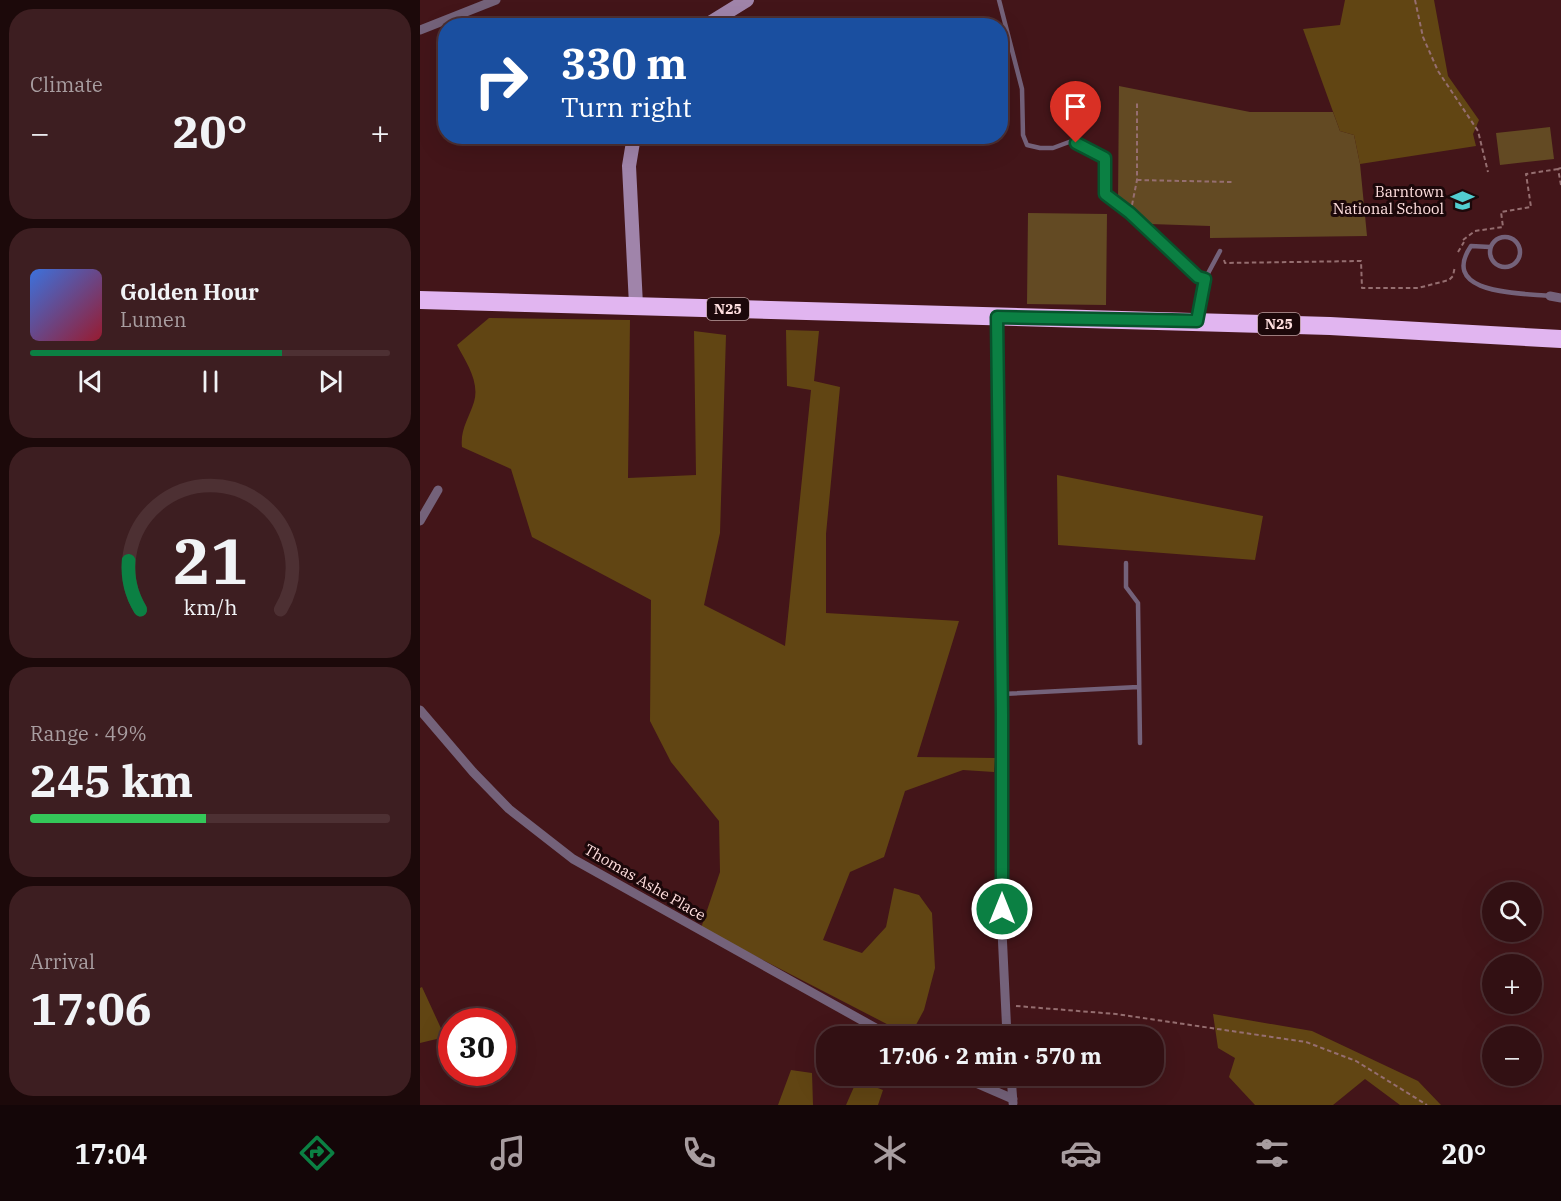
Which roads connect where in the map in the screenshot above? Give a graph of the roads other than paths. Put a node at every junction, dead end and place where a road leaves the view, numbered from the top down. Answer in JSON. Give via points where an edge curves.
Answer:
{"nodes":[{"id":1,"x":496,"y":0,"type":"edge"},
{"id":2,"x":747,"y":0,"type":"edge"},
{"id":3,"x":999,"y":0,"type":"edge"},
{"id":4,"x":450,"y":18,"type":"edge"},
{"id":5,"x":718,"y":18,"type":"edge"},
{"id":6,"x":1004,"y":18,"type":"edge"},
{"id":7,"x":438,"y":23,"type":"edge"},
{"id":8,"x":420,"y":30,"type":"edge"},
{"id":9,"x":1008,"y":35,"type":"edge"},
{"id":10,"x":630,"y":144,"type":"edge"},
{"id":11,"x":1490,"y":247,"type":"junction"},
{"id":12,"x":1220,"y":251,"type":"road end"},
{"id":13,"x":1205,"y":279,"type":"junction"},
{"id":14,"x":1551,"y":296,"type":"joint"},
{"id":15,"x":1561,"y":298,"type":"edge"},
{"id":16,"x":420,"y":300,"type":"edge"},
{"id":17,"x":636,"y":305,"type":"junction"},
{"id":18,"x":997,"y":317,"type":"junction"},
{"id":19,"x":1197,"y":321,"type":"junction"},
{"id":20,"x":1561,"y":339,"type":"edge"},
{"id":21,"x":438,"y":490,"type":"dead end"},
{"id":22,"x":420,"y":521,"type":"edge"},
{"id":23,"x":1126,"y":563,"type":"dead end"},
{"id":24,"x":1137,"y":687,"type":"junction"},
{"id":25,"x":1001,"y":694,"type":"junction"},
{"id":26,"x":420,"y":710,"type":"edge"},
{"id":27,"x":1140,"y":743,"type":"dead end"},
{"id":28,"x":872,"y":1026,"type":"edge"},
{"id":29,"x":1006,"y":1026,"type":"edge"},
{"id":30,"x":980,"y":1086,"type":"edge"},
{"id":31,"x":1012,"y":1086,"type":"edge"},
{"id":32,"x":1013,"y":1102,"type":"edge"}],
"edges":[{"from":1,"to":4,"type":"street"},
{"from":2,"to":5,"type":"street"},
{"from":3,"to":6,"type":"lane"},
{"from":7,"to":8,"type":"street"},
{"from":9,"to":13,"type":"lane","via":[[1022,90],[1023,135],[1027,145],[1053,148],[1076,143],[1105,158],[1105,194],[1198,277]]},
{"from":10,"to":17,"type":"street"},
{"from":11,"to":11,"type":"lane","via":[[1500,237],[1510,237],[1518,243],[1519,259],[1512,266],[1496,265],[1490,257]]},
{"from":11,"to":14,"type":"lane","via":[[1471,246],[1464,268],[1469,279],[1494,290]]},
{"from":12,"to":13,"type":"lane"},
{"from":13,"to":19,"type":"lane"},
{"from":14,"to":15,"type":"street"},
{"from":16,"to":17,"type":"highway","number":"N25"},
{"from":17,"to":18,"type":"highway","number":"N25"},
{"from":18,"to":19,"type":"highway","number":"N25"},
{"from":18,"to":25,"type":"street"},
{"from":19,"to":20,"type":"highway","number":"N25"},
{"from":21,"to":22,"type":"street"},
{"from":23,"to":24,"type":"lane","via":[[1126,587],[1138,603]]},
{"from":24,"to":25,"type":"lane"},
{"from":24,"to":27,"type":"lane"},
{"from":25,"to":29,"type":"street"},
{"from":26,"to":28,"type":"street","name":"Thomas Ashe Place","via":[[509,809],[573,859]]},
{"from":30,"to":32,"type":"street"},
{"from":31,"to":32,"type":"street"}]}
